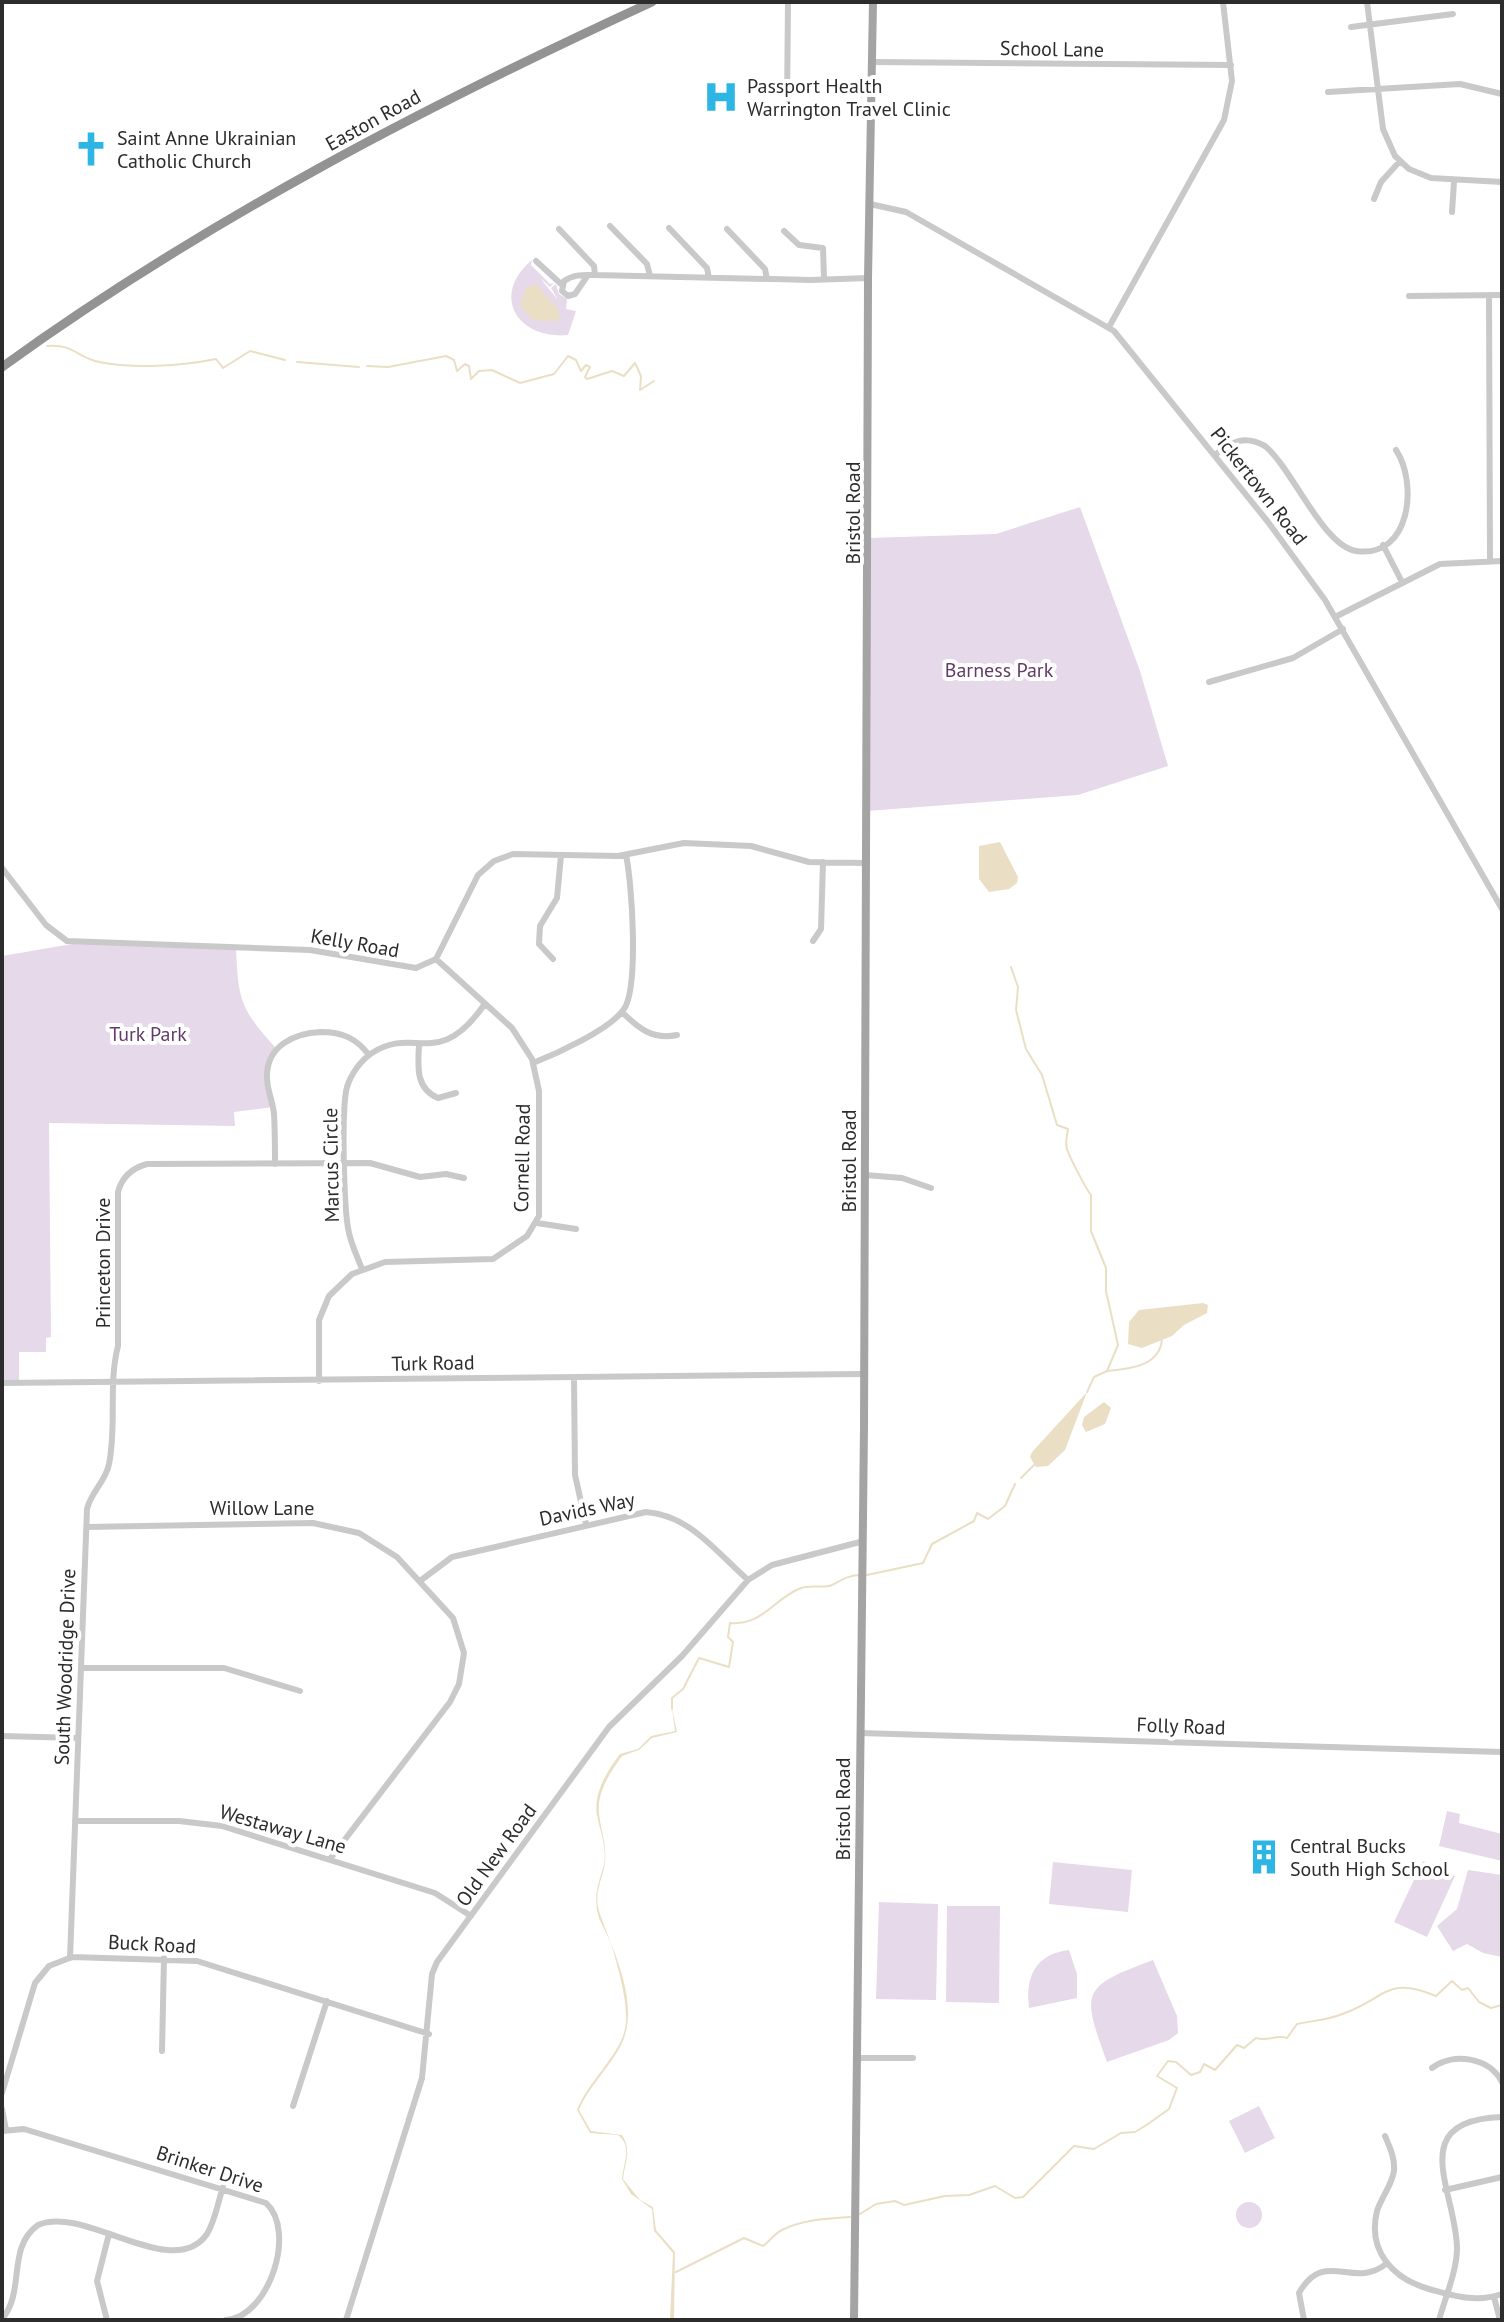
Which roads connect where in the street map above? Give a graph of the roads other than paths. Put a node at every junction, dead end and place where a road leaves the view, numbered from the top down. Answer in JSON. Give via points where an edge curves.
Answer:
{"nodes":[{"id":1,"x":652,"y":2,"type":"edge"},
{"id":2,"x":788,"y":2,"type":"edge"},
{"id":3,"x":873,"y":2,"type":"edge"},
{"id":4,"x":1223,"y":2,"type":"edge"},
{"id":5,"x":1367,"y":2,"type":"edge"},
{"id":6,"x":1453,"y":14,"type":"dead end"},
{"id":7,"x":1370,"y":24,"type":"junction"},
{"id":8,"x":1351,"y":27,"type":"dead end"},
{"id":9,"x":873,"y":62,"type":"junction"},
{"id":10,"x":1231,"y":65,"type":"junction"},
{"id":11,"x":1502,"y":84,"type":"edge"},
{"id":12,"x":1379,"y":89,"type":"junction"},
{"id":13,"x":1328,"y":92,"type":"dead end"},
{"id":14,"x":1501,"y":93,"type":"edge"},
{"id":15,"x":787,"y":107,"type":"dead end"},
{"id":16,"x":1400,"y":161,"type":"junction"},
{"id":17,"x":1454,"y":182,"type":"junction"},
{"id":18,"x":1502,"y":182,"type":"edge"},
{"id":19,"x":1374,"y":199,"type":"dead end"},
{"id":20,"x":870,"y":204,"type":"junction"},
{"id":21,"x":1452,"y":212,"type":"dead end"},
{"id":22,"x":610,"y":226,"type":"dead end"},
{"id":23,"x":669,"y":228,"type":"dead end"},
{"id":24,"x":559,"y":229,"type":"dead end"},
{"id":25,"x":727,"y":229,"type":"dead end"},
{"id":26,"x":784,"y":231,"type":"dead end"},
{"id":27,"x":536,"y":261,"type":"dead end"},
{"id":28,"x":592,"y":275,"type":"junction"},
{"id":29,"x":650,"y":276,"type":"junction"},
{"id":30,"x":709,"y":278,"type":"junction"},
{"id":31,"x":824,"y":278,"type":"junction"},
{"id":32,"x":868,"y":278,"type":"junction"},
{"id":33,"x":767,"y":279,"type":"junction"},
{"id":34,"x":561,"y":284,"type":"junction"},
{"id":35,"x":1489,"y":295,"type":"junction"},
{"id":36,"x":1502,"y":295,"type":"edge"},
{"id":37,"x":1409,"y":296,"type":"dead end"},
{"id":38,"x":1109,"y":327,"type":"junction"},
{"id":39,"x":2,"y":367,"type":"edge"},
{"id":40,"x":1396,"y":450,"type":"dead end"},
{"id":41,"x":1215,"y":455,"type":"junction"},
{"id":42,"x":1383,"y":545,"type":"junction"},
{"id":43,"x":1490,"y":561,"type":"junction"},
{"id":44,"x":1502,"y":561,"type":"edge"},
{"id":45,"x":1402,"y":582,"type":"junction"},
{"id":46,"x":1335,"y":617,"type":"junction"},
{"id":47,"x":1343,"y":629,"type":"junction"},
{"id":48,"x":1209,"y":682,"type":"dead end"},
{"id":49,"x":561,"y":855,"type":"junction"},
{"id":50,"x":626,"y":855,"type":"junction"},
{"id":51,"x":823,"y":862,"type":"junction"},
{"id":52,"x":864,"y":863,"type":"junction"},
{"id":53,"x":2,"y":868,"type":"edge"},
{"id":54,"x":1502,"y":909,"type":"edge"},
{"id":55,"x":813,"y":941,"type":"dead end"},
{"id":56,"x":436,"y":959,"type":"junction"},
{"id":57,"x":553,"y":959,"type":"dead end"},
{"id":58,"x":484,"y":1005,"type":"junction"},
{"id":59,"x":622,"y":1012,"type":"junction"},
{"id":60,"x":677,"y":1035,"type":"dead end"},
{"id":61,"x":419,"y":1045,"type":"junction"},
{"id":62,"x":369,"y":1055,"type":"junction"},
{"id":63,"x":533,"y":1063,"type":"junction"},
{"id":64,"x":456,"y":1093,"type":"dead end"},
{"id":65,"x":275,"y":1164,"type":"junction"},
{"id":66,"x":346,"y":1164,"type":"junction"},
{"id":67,"x":865,"y":1175,"type":"junction"},
{"id":68,"x":464,"y":1178,"type":"dead end"},
{"id":69,"x":931,"y":1188,"type":"dead end"},
{"id":70,"x":537,"y":1223,"type":"junction"},
{"id":71,"x":576,"y":1229,"type":"dead end"},
{"id":72,"x":362,"y":1269,"type":"junction"},
{"id":73,"x":864,"y":1374,"type":"junction"},
{"id":74,"x":574,"y":1378,"type":"junction"},
{"id":75,"x":319,"y":1381,"type":"junction"},
{"id":76,"x":2,"y":1383,"type":"edge"},
{"id":77,"x":114,"y":1383,"type":"junction"},
{"id":78,"x":586,"y":1524,"type":"junction"},
{"id":79,"x":87,"y":1527,"type":"junction"},
{"id":80,"x":860,"y":1542,"type":"junction"},
{"id":81,"x":748,"y":1580,"type":"junction"},
{"id":82,"x":420,"y":1581,"type":"junction"},
{"id":83,"x":81,"y":1668,"type":"junction"},
{"id":84,"x":300,"y":1691,"type":"dead end"},
{"id":85,"x":860,"y":1733,"type":"junction"},
{"id":86,"x":2,"y":1736,"type":"edge"},
{"id":87,"x":78,"y":1738,"type":"junction"},
{"id":88,"x":1502,"y":1752,"type":"edge"},
{"id":89,"x":75,"y":1821,"type":"junction"},
{"id":90,"x":330,"y":1859,"type":"junction"},
{"id":91,"x":471,"y":1916,"type":"junction"},
{"id":92,"x":70,"y":1958,"type":"junction"},
{"id":93,"x":164,"y":1958,"type":"junction"},
{"id":94,"x":327,"y":2001,"type":"junction"},
{"id":95,"x":429,"y":2034,"type":"junction"},
{"id":96,"x":162,"y":2051,"type":"dead end"},
{"id":97,"x":856,"y":2058,"type":"junction"},
{"id":98,"x":913,"y":2058,"type":"dead end"},
{"id":99,"x":1432,"y":2068,"type":"dead end"},
{"id":100,"x":1502,"y":2082,"type":"edge"},
{"id":101,"x":2,"y":2093,"type":"edge"},
{"id":102,"x":293,"y":2106,"type":"dead end"},
{"id":103,"x":2,"y":2109,"type":"edge"},
{"id":104,"x":1502,"y":2117,"type":"edge"},
{"id":105,"x":4,"y":2130,"type":"edge"},
{"id":106,"x":1385,"y":2136,"type":"dead end"},
{"id":107,"x":1502,"y":2177,"type":"edge"},
{"id":108,"x":223,"y":2187,"type":"junction"},
{"id":109,"x":1445,"y":2190,"type":"junction"},
{"id":110,"x":109,"y":2234,"type":"junction"},
{"id":111,"x":1386,"y":2264,"type":"junction"},
{"id":112,"x":1446,"y":2293,"type":"junction"},
{"id":113,"x":1502,"y":2294,"type":"edge"},
{"id":114,"x":1494,"y":2297,"type":"junction"},
{"id":115,"x":2,"y":2319,"type":"edge"},
{"id":116,"x":107,"y":2320,"type":"edge"},
{"id":117,"x":226,"y":2320,"type":"edge"},
{"id":118,"x":346,"y":2320,"type":"edge"},
{"id":119,"x":854,"y":2320,"type":"edge"},
{"id":120,"x":1304,"y":2320,"type":"edge"},
{"id":121,"x":1439,"y":2320,"type":"edge"},
{"id":122,"x":1500,"y":2320,"type":"edge"}],
"edges":[{"from":1,"to":39,"type":"highway","name":"Easton Road","via":[[466,89],[230,220],[127,279]]},
{"from":2,"to":15,"type":"street"},
{"from":3,"to":9,"type":"main road","name":"Bristol Road"},
{"from":4,"to":10,"type":"street"},
{"from":5,"to":7,"type":"street"},
{"from":6,"to":7,"type":"street"},
{"from":7,"to":8,"type":"street"},
{"from":7,"to":12,"type":"street"},
{"from":9,"to":10,"type":"street","name":"School Lane"},
{"from":9,"to":20,"type":"main road","name":"Bristol Road"},
{"from":10,"to":38,"type":"street","via":[[1231,89],[1219,132]]},
{"from":11,"to":14,"type":"street"},
{"from":12,"to":13,"type":"street"},
{"from":12,"to":14,"type":"street","via":[[1467,84]]},
{"from":12,"to":16,"type":"street","via":[[1385,136]]},
{"from":16,"to":17,"type":"street","via":[[1423,176]]},
{"from":16,"to":19,"type":"street"},
{"from":17,"to":18,"type":"street"},
{"from":17,"to":21,"type":"street"},
{"from":20,"to":32,"type":"main road","name":"Bristol Road"},
{"from":20,"to":38,"type":"street","name":"Pickertown Road","via":[[906,212]]},
{"from":22,"to":29,"type":"street","via":[[647,264]]},
{"from":23,"to":30,"type":"street","via":[[707,268]]},
{"from":24,"to":28,"type":"street","via":[[594,266]]},
{"from":25,"to":33,"type":"street","via":[[765,269]]},
{"from":26,"to":31,"type":"street","via":[[799,245],[823,248]]},
{"from":27,"to":34,"type":"street"},
{"from":28,"to":29,"type":"street"},
{"from":28,"to":34,"type":"street","via":[[570,277]]},
{"from":28,"to":34,"type":"street","via":[[573,295],[563,293]]},
{"from":29,"to":30,"type":"street"},
{"from":30,"to":33,"type":"street"},
{"from":31,"to":32,"type":"street"},
{"from":31,"to":33,"type":"street"},
{"from":32,"to":52,"type":"main road","name":"Bristol Road"},
{"from":35,"to":36,"type":"street"},
{"from":35,"to":37,"type":"street"},
{"from":35,"to":43,"type":"street"},
{"from":38,"to":41,"type":"street","name":"Pickertown Road"},
{"from":40,"to":42,"type":"street","via":[[1404,469],[1407,514],[1399,534]]},
{"from":41,"to":42,"type":"street","via":[[1238,440],[1265,446],[1341,544],[1359,551]]},
{"from":41,"to":46,"type":"street","name":"Pickertown Road"},
{"from":42,"to":45,"type":"street"},
{"from":43,"to":44,"type":"street"},
{"from":43,"to":45,"type":"street","via":[[1440,564]]},
{"from":45,"to":46,"type":"street"},
{"from":46,"to":47,"type":"street","name":"Pickertown Road"},
{"from":47,"to":48,"type":"street","via":[[1293,658]]},
{"from":47,"to":54,"type":"street","name":"Pickertown Road"},
{"from":49,"to":50,"type":"street"},
{"from":49,"to":56,"type":"street","via":[[513,854],[488,865],[475,880]]},
{"from":49,"to":57,"type":"street","via":[[557,898],[539,931],[539,944]]},
{"from":50,"to":51,"type":"street","via":[[684,843],[741,845]]},
{"from":50,"to":59,"type":"street","via":[[632,983]]},
{"from":51,"to":52,"type":"street"},
{"from":51,"to":55,"type":"street","via":[[821,929]]},
{"from":52,"to":67,"type":"main road","name":"Bristol Road"},
{"from":53,"to":56,"type":"street","name":"Kelly Road","via":[[46,925],[67,941],[310,950],[409,968]]},
{"from":56,"to":58,"type":"street","name":"Cornell Road"},
{"from":58,"to":61,"type":"street","via":[[450,1039]]},
{"from":58,"to":63,"type":"street","name":"Cornell Road","via":[[518,1035]]},
{"from":59,"to":60,"type":"street","via":[[645,1032],[665,1038]]},
{"from":59,"to":63,"type":"street"},
{"from":61,"to":62,"type":"street","via":[[384,1047]]},
{"from":61,"to":64,"type":"street","via":[[419,1074],[427,1091],[444,1098]]},
{"from":62,"to":65,"type":"street","via":[[354,1039],[332,1032],[295,1035],[277,1049],[266,1079],[274,1111]]},
{"from":62,"to":66,"type":"street","name":"Marcus Circle","via":[[347,1089]]},
{"from":63,"to":70,"type":"street","name":"Cornell Road","via":[[539,1091]]},
{"from":65,"to":66,"type":"street","name":"Princeton Drive"},
{"from":65,"to":77,"type":"street","name":"Princeton Drive","via":[[147,1164],[121,1183]]},
{"from":66,"to":68,"type":"street","name":"Princeton Drive","via":[[370,1163],[420,1177]]},
{"from":66,"to":72,"type":"street","name":"Marcus Circle","via":[[347,1227]]},
{"from":67,"to":69,"type":"street","via":[[902,1178]]},
{"from":67,"to":73,"type":"main road","name":"Bristol Road"},
{"from":70,"to":71,"type":"street"},
{"from":70,"to":72,"type":"street","name":"Cornell Road","via":[[493,1259],[396,1261]]},
{"from":72,"to":75,"type":"street","name":"Cornell Road","via":[[340,1284],[325,1304],[318,1328]]},
{"from":73,"to":74,"type":"street","name":"Turk Road"},
{"from":73,"to":80,"type":"main road","name":"Bristol Road"},
{"from":74,"to":75,"type":"street","name":"Turk Road"},
{"from":74,"to":78,"type":"street","via":[[575,1475]]},
{"from":75,"to":77,"type":"street","name":"Turk Road"},
{"from":76,"to":77,"type":"street","name":"Turk Road"},
{"from":77,"to":79,"type":"street","name":"South Woodridge Drive","via":[[109,1465],[90,1499]]},
{"from":78,"to":81,"type":"street","name":"Davids Way","via":[[641,1512],[674,1518]]},
{"from":78,"to":82,"type":"street","name":"Davids Way","via":[[452,1557]]},
{"from":79,"to":82,"type":"street","name":"Willow Lane","via":[[324,1524],[377,1542]]},
{"from":79,"to":83,"type":"street","name":"South Woodridge Drive"},
{"from":80,"to":81,"type":"street","name":"Old New Road","via":[[767,1567]]},
{"from":80,"to":85,"type":"main road","name":"Bristol Road"},
{"from":81,"to":91,"type":"street","name":"Old New Road","via":[[682,1656],[609,1727]]},
{"from":82,"to":90,"type":"street","name":"Willow Lane","via":[[460,1633],[464,1659],[459,1684]]},
{"from":83,"to":84,"type":"street","via":[[224,1668]]},
{"from":83,"to":87,"type":"street","name":"South Woodridge Drive"},
{"from":85,"to":88,"type":"street","name":"Folly Road"},
{"from":85,"to":97,"type":"main road","name":"Bristol Road"},
{"from":86,"to":87,"type":"street"},
{"from":87,"to":89,"type":"street","name":"South Woodridge Drive"},
{"from":89,"to":90,"type":"street","name":"Westaway Lane","via":[[207,1823]]},
{"from":89,"to":92,"type":"street","name":"South Woodridge Drive"},
{"from":90,"to":91,"type":"street","name":"Westaway Lane","via":[[435,1893]]},
{"from":91,"to":95,"type":"street","name":"Old New Road","via":[[433,1969]]},
{"from":92,"to":93,"type":"street","name":"Buck Road"},
{"from":92,"to":101,"type":"street","via":[[49,1966],[35,1983]]},
{"from":93,"to":94,"type":"street","name":"Buck Road","via":[[219,1967]]},
{"from":93,"to":96,"type":"street"},
{"from":94,"to":95,"type":"street","name":"Buck Road"},
{"from":94,"to":102,"type":"street"},
{"from":95,"to":118,"type":"street","name":"Old New Road","via":[[422,2078]]},
{"from":97,"to":98,"type":"street"},
{"from":97,"to":119,"type":"main road","name":"Bristol Road"},
{"from":99,"to":100,"type":"street","via":[[1447,2060],[1474,2060],[1490,2066]]},
{"from":103,"to":105,"type":"street"},
{"from":104,"to":109,"type":"street","via":[[1473,2119],[1451,2134],[1441,2158]]},
{"from":105,"to":108,"type":"street","name":"Brinker Drive","via":[[24,2129]]},
{"from":106,"to":111,"type":"street","via":[[1394,2174],[1375,2227]]},
{"from":107,"to":109,"type":"street"},
{"from":108,"to":110,"type":"street","via":[[208,2231],[191,2247],[168,2251]]},
{"from":108,"to":117,"type":"street","name":"Brinker Drive","via":[[266,2203],[279,2220],[281,2237],[257,2305]]},
{"from":109,"to":112,"type":"street","via":[[1457,2250]]},
{"from":110,"to":115,"type":"street","via":[[61,2220],[33,2228],[21,2245],[15,2294]]},
{"from":110,"to":116,"type":"street","via":[[97,2281]]},
{"from":111,"to":112,"type":"street","via":[[1404,2280]]},
{"from":111,"to":120,"type":"street","via":[[1369,2275],[1329,2269],[1310,2277],[1299,2293]]},
{"from":112,"to":114,"type":"street","via":[[1468,2299]]},
{"from":112,"to":121,"type":"street"},
{"from":113,"to":114,"type":"street"},
{"from":114,"to":122,"type":"street"}]}
